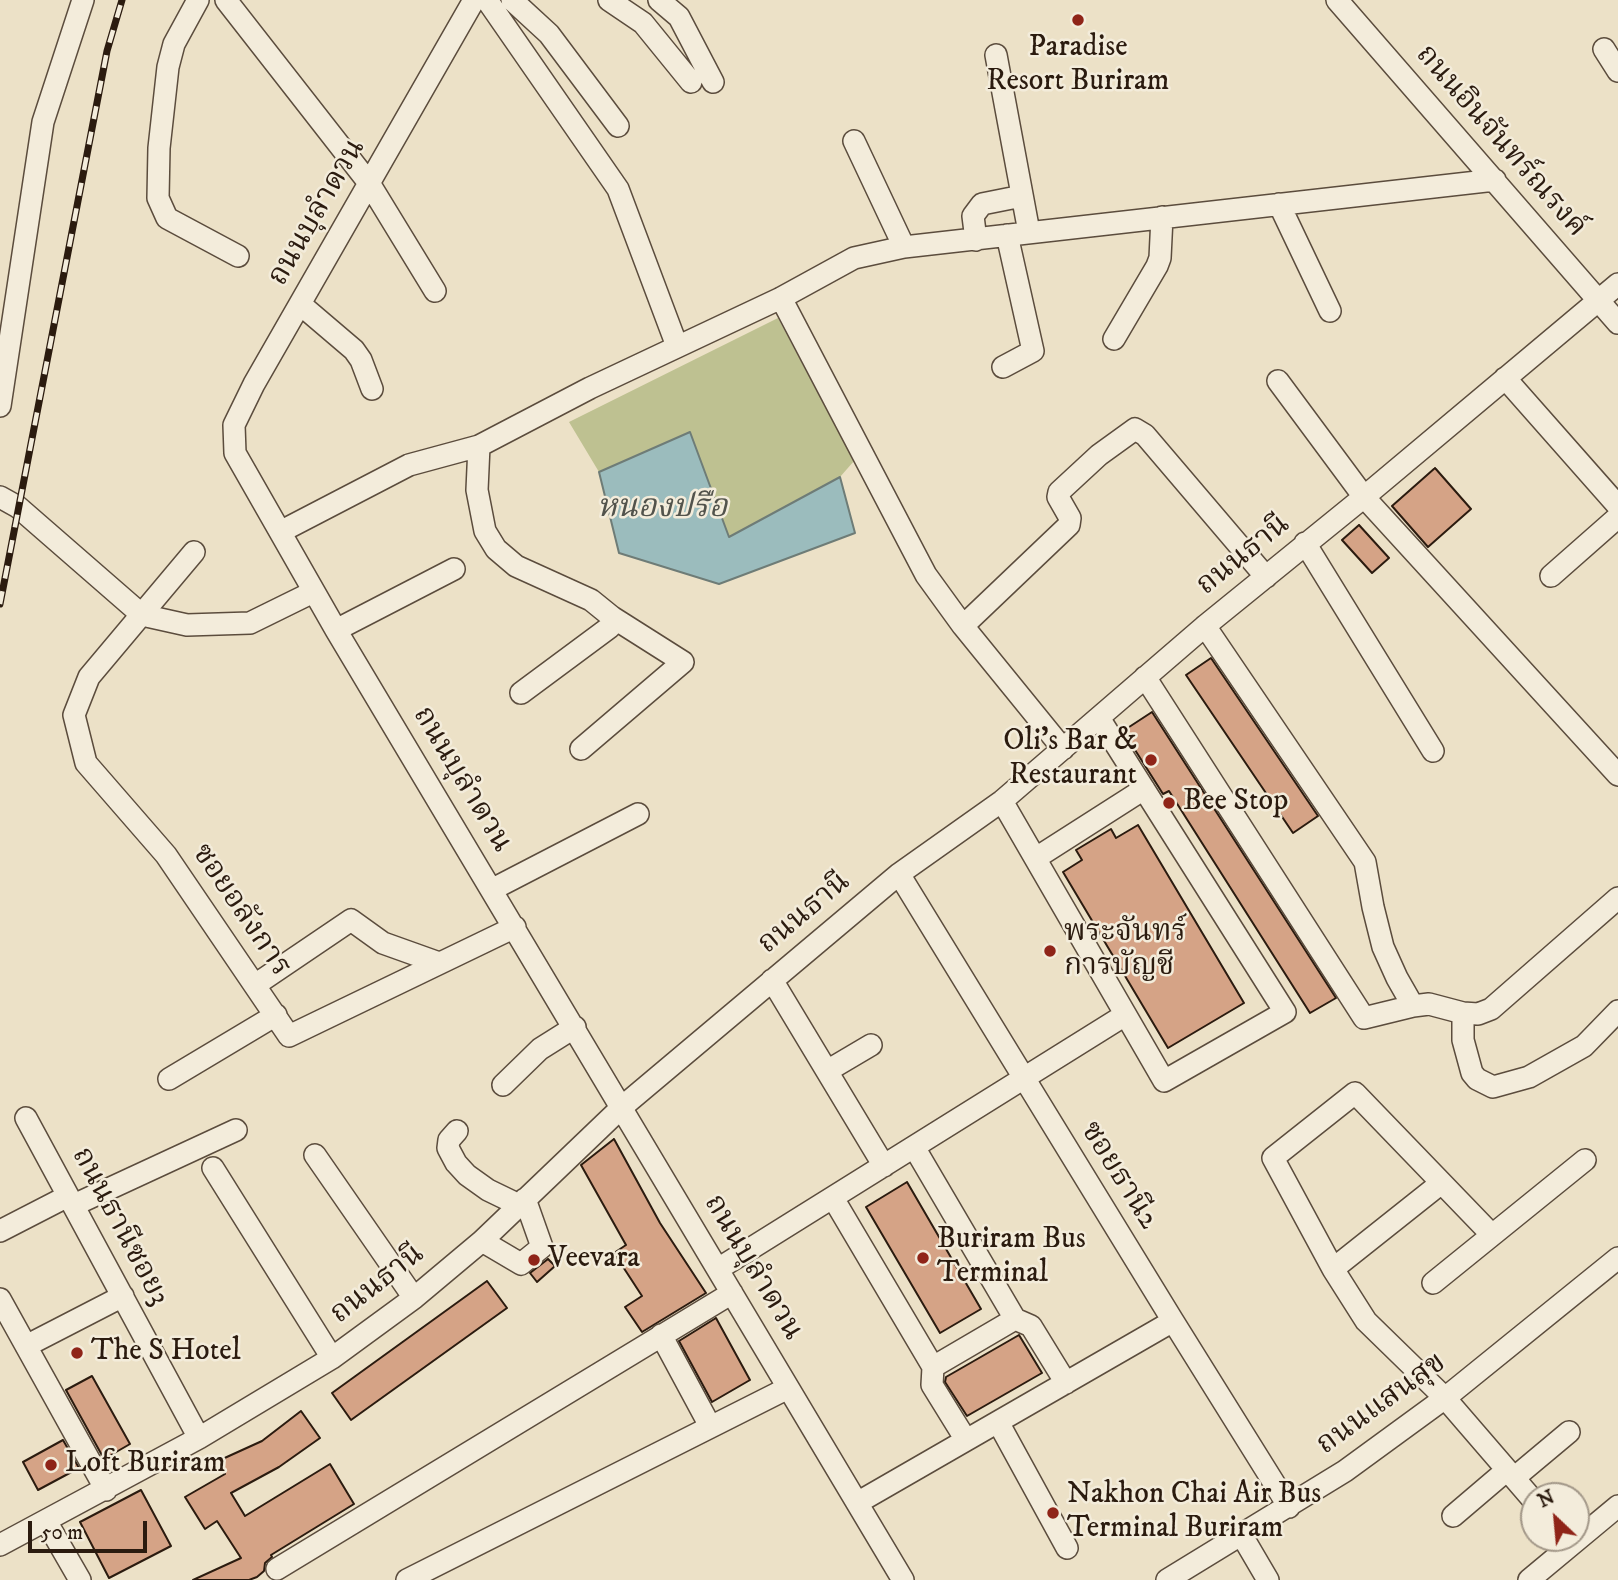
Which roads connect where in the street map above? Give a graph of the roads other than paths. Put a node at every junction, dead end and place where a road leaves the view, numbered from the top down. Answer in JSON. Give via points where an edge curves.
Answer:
{"nodes":[{"id":1,"x":83,"y":0,"type":"edge"},
{"id":2,"x":198,"y":0,"type":"edge"},
{"id":3,"x":226,"y":0,"type":"edge"},
{"id":4,"x":474,"y":0,"type":"edge"},
{"id":5,"x":487,"y":0,"type":"edge"},
{"id":6,"x":512,"y":0,"type":"edge"},
{"id":7,"x":659,"y":0,"type":"edge"},
{"id":8,"x":1336,"y":0,"type":"edge"},
{"id":9,"x":617,"y":3,"type":"edge"},
{"id":10,"x":1604,"y":49,"type":"dead end"},
{"id":11,"x":996,"y":55,"type":"dead end"},
{"id":12,"x":1618,"y":71,"type":"edge"},
{"id":13,"x":691,"y":82,"type":"dead end"},
{"id":14,"x":713,"y":82,"type":"dead end"},
{"id":15,"x":618,"y":126,"type":"dead end"},
{"id":16,"x":854,"y":141,"type":"dead end"},
{"id":17,"x":1495,"y":180,"type":"junction"},
{"id":18,"x":369,"y":183,"type":"junction"},
{"id":19,"x":1022,"y":196,"type":"junction"},
{"id":20,"x":1279,"y":204,"type":"junction"},
{"id":21,"x":1161,"y":217,"type":"junction"},
{"id":22,"x":1018,"y":234,"type":"junction"},
{"id":23,"x":976,"y":240,"type":"junction"},
{"id":24,"x":904,"y":247,"type":"junction"},
{"id":25,"x":238,"y":256,"type":"dead end"},
{"id":26,"x":1618,"y":284,"type":"edge"},
{"id":27,"x":435,"y":291,"type":"dead end"},
{"id":28,"x":9,"y":293,"type":"edge"},
{"id":29,"x":781,"y":298,"type":"junction"},
{"id":30,"x":1598,"y":300,"type":"junction"},
{"id":31,"x":300,"y":304,"type":"junction"},
{"id":32,"x":1330,"y":311,"type":"dead end"},
{"id":33,"x":1618,"y":323,"type":"edge"},
{"id":34,"x":1114,"y":339,"type":"dead end"},
{"id":35,"x":677,"y":346,"type":"junction"},
{"id":36,"x":1003,"y":367,"type":"dead end"},
{"id":37,"x":1505,"y":378,"type":"junction"},
{"id":38,"x":1278,"y":381,"type":"dead end"},
{"id":39,"x":372,"y":389,"type":"dead end"},
{"id":40,"x":0,"y":406,"type":"edge"},
{"id":41,"x":479,"y":446,"type":"junction"},
{"id":42,"x":0,"y":497,"type":"edge"},
{"id":43,"x":1364,"y":497,"type":"junction"},
{"id":44,"x":1618,"y":506,"type":"edge"},
{"id":45,"x":1618,"y":517,"type":"edge"},
{"id":46,"x":280,"y":532,"type":"junction"},
{"id":47,"x":1305,"y":543,"type":"junction"},
{"id":48,"x":194,"y":552,"type":"dead end"},
{"id":49,"x":454,"y":569,"type":"dead end"},
{"id":50,"x":1551,"y":576,"type":"dead end"},
{"id":51,"x":1265,"y":577,"type":"junction"},
{"id":52,"x":313,"y":592,"type":"junction"},
{"id":53,"x":142,"y":615,"type":"junction"},
{"id":54,"x":612,"y":617,"type":"junction"},
{"id":55,"x":963,"y":626,"type":"junction"},
{"id":56,"x":1205,"y":626,"type":"junction"},
{"id":57,"x":336,"y":630,"type":"junction"},
{"id":58,"x":1145,"y":677,"type":"junction"},
{"id":59,"x":521,"y":693,"type":"dead end"},
{"id":60,"x":1099,"y":718,"type":"junction"},
{"id":61,"x":581,"y":748,"type":"dead end"},
{"id":62,"x":1063,"y":749,"type":"junction"},
{"id":63,"x":1433,"y":751,"type":"dead end"},
{"id":64,"x":1618,"y":775,"type":"edge"},
{"id":65,"x":1144,"y":789,"type":"junction"},
{"id":66,"x":1002,"y":801,"type":"junction"},
{"id":67,"x":638,"y":814,"type":"dead end"},
{"id":68,"x":1037,"y":858,"type":"junction"},
{"id":69,"x":899,"y":874,"type":"junction"},
{"id":70,"x":492,"y":889,"type":"junction"},
{"id":71,"x":1617,"y":905,"type":"edge"},
{"id":72,"x":515,"y":927,"type":"junction"},
{"id":73,"x":439,"y":963,"type":"junction"},
{"id":74,"x":772,"y":980,"type":"junction"},
{"id":75,"x":255,"y":985,"type":"junction"},
{"id":76,"x":1413,"y":1006,"type":"junction"},
{"id":77,"x":1618,"y":1011,"type":"edge"},
{"id":78,"x":1463,"y":1013,"type":"junction"},
{"id":79,"x":276,"y":1015,"type":"junction"},
{"id":80,"x":1125,"y":1015,"type":"junction"},
{"id":81,"x":575,"y":1027,"type":"junction"},
{"id":82,"x":871,"y":1045,"type":"dead end"},
{"id":83,"x":827,"y":1071,"type":"junction"},
{"id":84,"x":1024,"y":1078,"type":"junction"},
{"id":85,"x":169,"y":1079,"type":"dead end"},
{"id":86,"x":503,"y":1085,"type":"dead end"},
{"id":87,"x":622,"y":1107,"type":"junction"},
{"id":88,"x":26,"y":1118,"type":"dead end"},
{"id":89,"x":236,"y":1130,"type":"dead end"},
{"id":90,"x":457,"y":1131,"type":"dead end"},
{"id":91,"x":914,"y":1147,"type":"junction"},
{"id":92,"x":315,"y":1155,"type":"dead end"},
{"id":93,"x":1584,"y":1160,"type":"dead end"},
{"id":94,"x":884,"y":1166,"type":"junction"},
{"id":95,"x":213,"y":1168,"type":"dead end"},
{"id":96,"x":1440,"y":1184,"type":"junction"},
{"id":97,"x":833,"y":1198,"type":"junction"},
{"id":98,"x":71,"y":1201,"type":"junction"},
{"id":99,"x":522,"y":1202,"type":"junction"},
{"id":100,"x":0,"y":1231,"type":"edge"},
{"id":101,"x":1492,"y":1236,"type":"junction"},
{"id":102,"x":482,"y":1241,"type":"junction"},
{"id":103,"x":1618,"y":1258,"type":"edge"},
{"id":104,"x":718,"y":1269,"type":"junction"},
{"id":105,"x":1334,"y":1269,"type":"junction"},
{"id":106,"x":1433,"y":1283,"type":"dead end"},
{"id":107,"x":732,"y":1293,"type":"junction"},
{"id":108,"x":122,"y":1296,"type":"junction"},
{"id":109,"x":414,"y":1298,"type":"junction"},
{"id":110,"x":0,"y":1299,"type":"edge"},
{"id":111,"x":1015,"y":1319,"type":"junction"},
{"id":112,"x":1173,"y":1321,"type":"junction"},
{"id":113,"x":661,"y":1335,"type":"junction"},
{"id":114,"x":26,"y":1346,"type":"junction"},
{"id":115,"x":332,"y":1358,"type":"junction"},
{"id":116,"x":933,"y":1367,"type":"junction"},
{"id":117,"x":1066,"y":1383,"type":"junction"},
{"id":118,"x":788,"y":1388,"type":"junction"},
{"id":119,"x":1445,"y":1398,"type":"junction"},
{"id":120,"x":998,"y":1422,"type":"junction"},
{"id":121,"x":710,"y":1426,"type":"junction"},
{"id":122,"x":1569,"y":1432,"type":"dead end"},
{"id":123,"x":199,"y":1438,"type":"junction"},
{"id":124,"x":966,"y":1440,"type":"junction"},
{"id":125,"x":1510,"y":1474,"type":"junction"},
{"id":126,"x":1520,"y":1485,"type":"edge"},
{"id":127,"x":106,"y":1490,"type":"junction"},
{"id":128,"x":857,"y":1503,"type":"junction"},
{"id":129,"x":1289,"y":1507,"type":"junction"},
{"id":130,"x":1618,"y":1507,"type":"edge"},
{"id":131,"x":1453,"y":1516,"type":"dead end"},
{"id":132,"x":46,"y":1521,"type":"junction"},
{"id":133,"x":1241,"y":1534,"type":"junction"},
{"id":134,"x":0,"y":1544,"type":"edge"},
{"id":135,"x":1067,"y":1548,"type":"dead end"},
{"id":136,"x":277,"y":1569,"type":"dead end"},
{"id":137,"x":80,"y":1580,"type":"edge"},
{"id":138,"x":408,"y":1580,"type":"edge"},
{"id":139,"x":903,"y":1580,"type":"edge"},
{"id":140,"x":1167,"y":1580,"type":"edge"},
{"id":141,"x":1268,"y":1580,"type":"edge"},
{"id":142,"x":1529,"y":1580,"type":"edge"}],
"edges":[{"from":1,"to":28,"type":"street","via":[[43,122]]},
{"from":2,"to":25,"type":"street","via":[[174,44],[168,67],[158,198],[167,218]]},
{"from":3,"to":18,"type":"street"},
{"from":4,"to":18,"type":"street","name":"ถนนบุลำดวน"},
{"from":5,"to":35,"type":"street","via":[[618,189]]},
{"from":6,"to":15,"type":"street","via":[[549,34]]},
{"from":7,"to":14,"type":"street","via":[[679,16]]},
{"from":8,"to":17,"type":"street","name":"ถนนอินจันทร์ณรงค์"},
{"from":9,"to":13,"type":"street","via":[[643,23]]},
{"from":10,"to":12,"type":"street"},
{"from":11,"to":19,"type":"street"},
{"from":16,"to":24,"type":"street"},
{"from":17,"to":20,"type":"street"},
{"from":17,"to":30,"type":"street","name":"ถนนอินจันทร์ณรงค์"},
{"from":18,"to":27,"type":"street"},
{"from":18,"to":31,"type":"street","name":"ถนนบุลำดวน"},
{"from":19,"to":22,"type":"street"},
{"from":19,"to":23,"type":"street","via":[[982,204],[973,216]]},
{"from":20,"to":21,"type":"street"},
{"from":20,"to":32,"type":"street"},
{"from":21,"to":22,"type":"street"},
{"from":21,"to":34,"type":"street","via":[[1157,266]]},
{"from":22,"to":23,"type":"street"},
{"from":22,"to":36,"type":"street","via":[[1033,351]]},
{"from":23,"to":24,"type":"street"},
{"from":24,"to":29,"type":"street","via":[[854,258]]},
{"from":26,"to":30,"type":"street","name":"ถนนธานี"},
{"from":28,"to":40,"type":"street"},
{"from":29,"to":35,"type":"street"},
{"from":29,"to":55,"type":"street","via":[[926,575]]},
{"from":30,"to":33,"type":"street","name":"ถนนอินจันทร์ณรงค์"},
{"from":30,"to":37,"type":"street","name":"ถนนธานี"},
{"from":31,"to":39,"type":"street","via":[[354,350]]},
{"from":31,"to":46,"type":"street","name":"ถนนบุลำดวน","via":[[234,425],[235,453]]},
{"from":35,"to":41,"type":"street"},
{"from":37,"to":43,"type":"street","name":"ถนนธานี"},
{"from":37,"to":44,"type":"street"},
{"from":38,"to":43,"type":"street"},
{"from":41,"to":46,"type":"street","via":[[409,465]]},
{"from":41,"to":54,"type":"street","via":[[477,490],[485,531],[496,549],[516,566],[591,600]]},
{"from":42,"to":53,"type":"street","via":[[18,507]]},
{"from":43,"to":47,"type":"street","name":"ถนนธานี"},
{"from":43,"to":64,"type":"street"},
{"from":45,"to":50,"type":"street"},
{"from":46,"to":52,"type":"street","name":"ถนนบุลำดวน"},
{"from":47,"to":51,"type":"street","name":"ถนนธานี"},
{"from":47,"to":63,"type":"street"},
{"from":48,"to":53,"type":"street","name":"ซอยอลังการ"},
{"from":49,"to":57,"type":"street"},
{"from":51,"to":55,"type":"street","via":[[1135,429],[1059,492],[1069,525]]},
{"from":51,"to":56,"type":"street","name":"ถนนธานี"},
{"from":52,"to":53,"type":"street","via":[[250,623],[187,625]]},
{"from":52,"to":57,"type":"street","name":"ถนนบุลำดวน"},
{"from":53,"to":75,"type":"street","name":"ซอยอลังการ","via":[[89,677],[74,715],[86,762],[166,855]]},
{"from":54,"to":59,"type":"street","via":[[610,627]]},
{"from":54,"to":61,"type":"street","via":[[683,662]]},
{"from":55,"to":62,"type":"street"},
{"from":56,"to":58,"type":"street","name":"ถนนธานี"},
{"from":56,"to":76,"type":"street","via":[[1366,862],[1383,947]]},
{"from":57,"to":70,"type":"street","name":"ถนนบุลำดวน"},
{"from":58,"to":60,"type":"street","name":"ถนนธานี"},
{"from":58,"to":76,"type":"street","via":[[1364,1018]]},
{"from":60,"to":62,"type":"street","name":"ถนนธานี"},
{"from":60,"to":65,"type":"street"},
{"from":62,"to":66,"type":"street","name":"ถนนธานี"},
{"from":65,"to":68,"type":"street"},
{"from":65,"to":80,"type":"street","via":[[1286,1012],[1164,1081]]},
{"from":66,"to":68,"type":"street"},
{"from":66,"to":69,"type":"street","name":"ถนนธานี"},
{"from":67,"to":70,"type":"street"},
{"from":68,"to":80,"type":"street"},
{"from":69,"to":74,"type":"street","name":"ถนนธานี"},
{"from":69,"to":84,"type":"street","name":"ซอยธานี2"},
{"from":70,"to":72,"type":"street","name":"ถนนบุลำดวน"},
{"from":71,"to":78,"type":"street","via":[[1491,1009]]},
{"from":72,"to":73,"type":"street","name":"ซอยอลังการ"},
{"from":72,"to":81,"type":"street","name":"ถนนบุลำดวน"},
{"from":73,"to":75,"type":"street","via":[[383,943],[351,920]]},
{"from":73,"to":79,"type":"street","name":"ซอยอลังการ","via":[[289,1036]]},
{"from":74,"to":83,"type":"street"},
{"from":74,"to":87,"type":"street","name":"ถนนธานี"},
{"from":75,"to":79,"type":"street","name":"ซอยอลังการ"},
{"from":76,"to":78,"type":"street","via":[[1429,1004]]},
{"from":77,"to":78,"type":"street","via":[[1584,1046],[1529,1077],[1493,1087],[1472,1073],[1463,1040]]},
{"from":79,"to":85,"type":"street"},
{"from":80,"to":84,"type":"street"},
{"from":81,"to":86,"type":"street","via":[[540,1049]]},
{"from":81,"to":87,"type":"street","name":"ถนนบุลำดวน"},
{"from":82,"to":83,"type":"street"},
{"from":83,"to":94,"type":"street"},
{"from":84,"to":91,"type":"street"},
{"from":84,"to":112,"type":"street","name":"ซอยธานี2"},
{"from":87,"to":99,"type":"street","name":"ถนนธานี"},
{"from":87,"to":104,"type":"street","name":"ถนนบุลำดวน"},
{"from":88,"to":98,"type":"street","name":"ถนนธานีซอย3"},
{"from":89,"to":98,"type":"street"},
{"from":90,"to":99,"type":"street","via":[[448,1148],[456,1163],[488,1190]]},
{"from":91,"to":94,"type":"street"},
{"from":91,"to":111,"type":"street"},
{"from":92,"to":109,"type":"street"},
{"from":93,"to":101,"type":"street"},
{"from":94,"to":97,"type":"street"},
{"from":95,"to":115,"type":"street"},
{"from":96,"to":101,"type":"street"},
{"from":96,"to":105,"type":"street"},
{"from":96,"to":105,"type":"street","via":[[1355,1093],[1273,1158]]},
{"from":97,"to":104,"type":"street"},
{"from":97,"to":116,"type":"street"},
{"from":98,"to":100,"type":"street"},
{"from":98,"to":108,"type":"street","name":"ถนนธานีซอย3"},
{"from":99,"to":102,"type":"street","name":"ถนนธานี"},
{"from":99,"to":102,"type":"street","via":[[542,1247],[521,1264]]},
{"from":101,"to":106,"type":"street"},
{"from":102,"to":109,"type":"street","name":"ถนนธานี"},
{"from":103,"to":119,"type":"street","name":"ถนนแสนสุข"},
{"from":104,"to":107,"type":"street","name":"ถนนบุลำดวน"},
{"from":105,"to":119,"type":"street","via":[[1366,1321]]},
{"from":107,"to":113,"type":"street"},
{"from":107,"to":118,"type":"street","name":"ถนนบุลำดวน"},
{"from":108,"to":114,"type":"street"},
{"from":108,"to":123,"type":"street","name":"ถนนธานีซอย3"},
{"from":109,"to":115,"type":"street","name":"ถนนธานี"},
{"from":110,"to":114,"type":"street"},
{"from":111,"to":116,"type":"street"},
{"from":111,"to":117,"type":"street","via":[[1031,1326]]},
{"from":112,"to":117,"type":"street"},
{"from":112,"to":129,"type":"street","name":"ซอยธานี2"},
{"from":113,"to":121,"type":"street"},
{"from":113,"to":136,"type":"street"},
{"from":114,"to":127,"type":"street"},
{"from":115,"to":123,"type":"street","name":"ถนนธานี"},
{"from":116,"to":124,"type":"street","via":[[932,1385]]},
{"from":117,"to":120,"type":"street"},
{"from":118,"to":121,"type":"street"},
{"from":118,"to":128,"type":"street","name":"ถนนบุลำดวน"},
{"from":119,"to":125,"type":"street"},
{"from":119,"to":129,"type":"street","name":"ถนนแสนสุข"},
{"from":120,"to":124,"type":"street"},
{"from":120,"to":135,"type":"street"},
{"from":121,"to":138,"type":"street"},
{"from":122,"to":125,"type":"street"},
{"from":123,"to":127,"type":"street","name":"ถนนธานี"},
{"from":124,"to":128,"type":"street"},
{"from":125,"to":126,"type":"street"},
{"from":125,"to":131,"type":"street"},
{"from":127,"to":132,"type":"street","name":"ถนนธานี"},
{"from":128,"to":139,"type":"street","name":"ถนนบุลำดวน"},
{"from":129,"to":133,"type":"street","name":"ถนนแสนสุข"},
{"from":130,"to":142,"type":"street"},
{"from":132,"to":134,"type":"street","name":"ถนนธานี"},
{"from":132,"to":137,"type":"street"},
{"from":133,"to":140,"type":"street","name":"ถนนแสนสุข"},
{"from":133,"to":141,"type":"street"}]}
